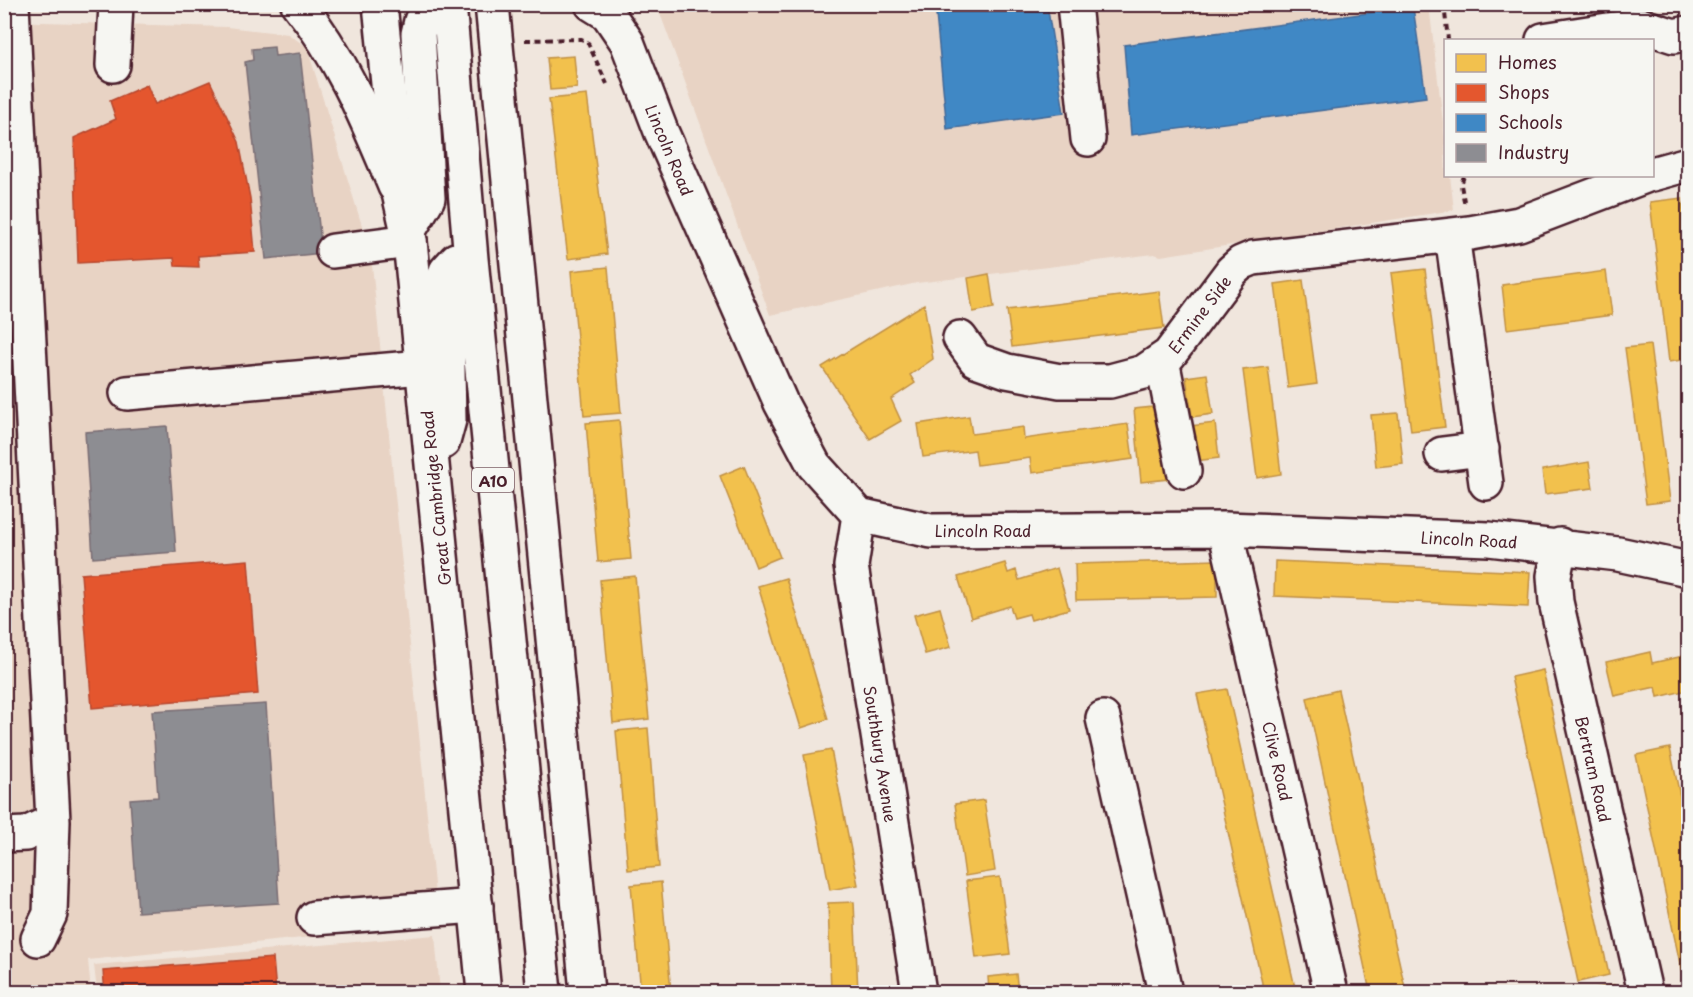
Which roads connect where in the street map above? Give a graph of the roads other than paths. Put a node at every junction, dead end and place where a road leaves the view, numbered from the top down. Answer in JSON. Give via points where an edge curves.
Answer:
{"nodes":[{"id":1,"x":12,"y":4,"type":"edge"},
{"id":2,"x":116,"y":4,"type":"edge"},
{"id":3,"x":298,"y":4,"type":"edge"},
{"id":4,"x":380,"y":4,"type":"edge"},
{"id":5,"x":440,"y":4,"type":"edge"},
{"id":6,"x":449,"y":4,"type":"edge"},
{"id":7,"x":492,"y":4,"type":"edge"},
{"id":8,"x":1074,"y":4,"type":"edge"},
{"id":9,"x":606,"y":8,"type":"edge"},
{"id":10,"x":1689,"y":33,"type":"edge"},
{"id":11,"x":1549,"y":39,"type":"edge"},
{"id":12,"x":113,"y":65,"type":"dead end"},
{"id":13,"x":12,"y":122,"type":"edge"},
{"id":14,"x":1088,"y":139,"type":"dead end"},
{"id":15,"x":1689,"y":164,"type":"edge"},
{"id":16,"x":1654,"y":174,"type":"edge"},
{"id":17,"x":1642,"y":177,"type":"edge"},
{"id":18,"x":399,"y":194,"type":"junction"},
{"id":19,"x":1452,"y":235,"type":"junction"},
{"id":20,"x":409,"y":236,"type":"junction"},
{"id":21,"x":333,"y":251,"type":"dead end"},
{"id":22,"x":471,"y":259,"type":"junction"},
{"id":23,"x":960,"y":338,"type":"dead end"},
{"id":24,"x":1162,"y":360,"type":"junction"},
{"id":25,"x":422,"y":367,"type":"junction"},
{"id":26,"x":127,"y":393,"type":"dead end"},
{"id":27,"x":1482,"y":449,"type":"junction"},
{"id":28,"x":1442,"y":454,"type":"dead end"},
{"id":29,"x":1184,"y":471,"type":"dead end"},
{"id":30,"x":434,"y":482,"type":"junction"},
{"id":31,"x":1486,"y":483,"type":"dead end"},
{"id":32,"x":859,"y":515,"type":"junction"},
{"id":33,"x":1226,"y":529,"type":"junction"},
{"id":34,"x":1560,"y":545,"type":"junction"},
{"id":35,"x":1689,"y":569,"type":"edge"},
{"id":36,"x":1104,"y":718,"type":"dead end"},
{"id":37,"x":52,"y":821,"type":"junction"},
{"id":38,"x":4,"y":835,"type":"edge"},
{"id":39,"x":476,"y":906,"type":"junction"},
{"id":40,"x":314,"y":918,"type":"dead end"},
{"id":41,"x":38,"y":939,"type":"dead end"},
{"id":42,"x":540,"y":955,"type":"junction"},
{"id":43,"x":484,"y":993,"type":"edge"},
{"id":44,"x":535,"y":993,"type":"edge"},
{"id":45,"x":544,"y":993,"type":"edge"},
{"id":46,"x":586,"y":993,"type":"edge"},
{"id":47,"x":919,"y":993,"type":"edge"},
{"id":48,"x":1166,"y":993,"type":"edge"},
{"id":49,"x":1330,"y":993,"type":"edge"},
{"id":50,"x":1645,"y":993,"type":"edge"}],
"edges":[{"from":1,"to":13,"type":"main road"},
{"from":2,"to":12,"type":"main road"},
{"from":3,"to":18,"type":"main road","via":[[344,69]]},
{"from":4,"to":18,"type":"main road","name":"Great Cambridge Road"},
{"from":5,"to":20,"type":"main road","via":[[421,21],[418,34],[428,198]]},
{"from":6,"to":22,"type":"main road","number":"A10"},
{"from":7,"to":46,"type":"main road"},
{"from":8,"to":14,"type":"main road"},
{"from":9,"to":32,"type":"main road","name":"Lincoln Road","via":[[627,42],[661,131],[781,403],[814,465]]},
{"from":10,"to":11,"type":"main road","via":[[1674,36],[1640,25]]},
{"from":13,"to":37,"type":"main road"},
{"from":15,"to":16,"type":"main road"},
{"from":17,"to":19,"type":"main road","name":"Ermine Side","via":[[1536,219]]},
{"from":18,"to":20,"type":"main road","name":"Great Cambridge Road"},
{"from":19,"to":24,"type":"main road","name":"Ermine Side","via":[[1253,258],[1241,263]]},
{"from":19,"to":27,"type":"main road"},
{"from":20,"to":21,"type":"main road"},
{"from":20,"to":25,"type":"main road","name":"Great Cambridge Road"},
{"from":22,"to":30,"type":"main road","via":[[456,260],[446,271],[449,420]]},
{"from":22,"to":42,"type":"main road","number":"A10"},
{"from":23,"to":24,"type":"main road","name":"Ermine Side","via":[[976,360],[1007,371],[1060,381],[1110,381],[1144,372]]},
{"from":24,"to":29,"type":"main road"},
{"from":25,"to":26,"type":"main road"},
{"from":25,"to":30,"type":"main road","name":"Great Cambridge Road"},
{"from":27,"to":28,"type":"main road"},
{"from":27,"to":31,"type":"main road"},
{"from":30,"to":39,"type":"main road","name":"Great Cambridge Road"},
{"from":32,"to":33,"type":"main road","name":"Lincoln Road","via":[[931,531]]},
{"from":32,"to":47,"type":"main road","name":"Southbury Avenue","via":[[851,566]]},
{"from":33,"to":34,"type":"main road","name":"Lincoln Road","via":[[1489,538]]},
{"from":33,"to":49,"type":"main road","name":"Clive Road"},
{"from":34,"to":35,"type":"main road","name":"Lincoln Road"},
{"from":34,"to":50,"type":"main road","name":"Bertram Road","via":[[1554,576],[1556,602]]},
{"from":36,"to":48,"type":"main road"},
{"from":37,"to":38,"type":"main road","via":[[26,834]]},
{"from":37,"to":41,"type":"main road","via":[[50,914]]},
{"from":39,"to":40,"type":"main road"},
{"from":39,"to":43,"type":"main road","name":"Great Cambridge Road"},
{"from":42,"to":44,"type":"main road"},
{"from":42,"to":45,"type":"main road","number":"A10"}]}
